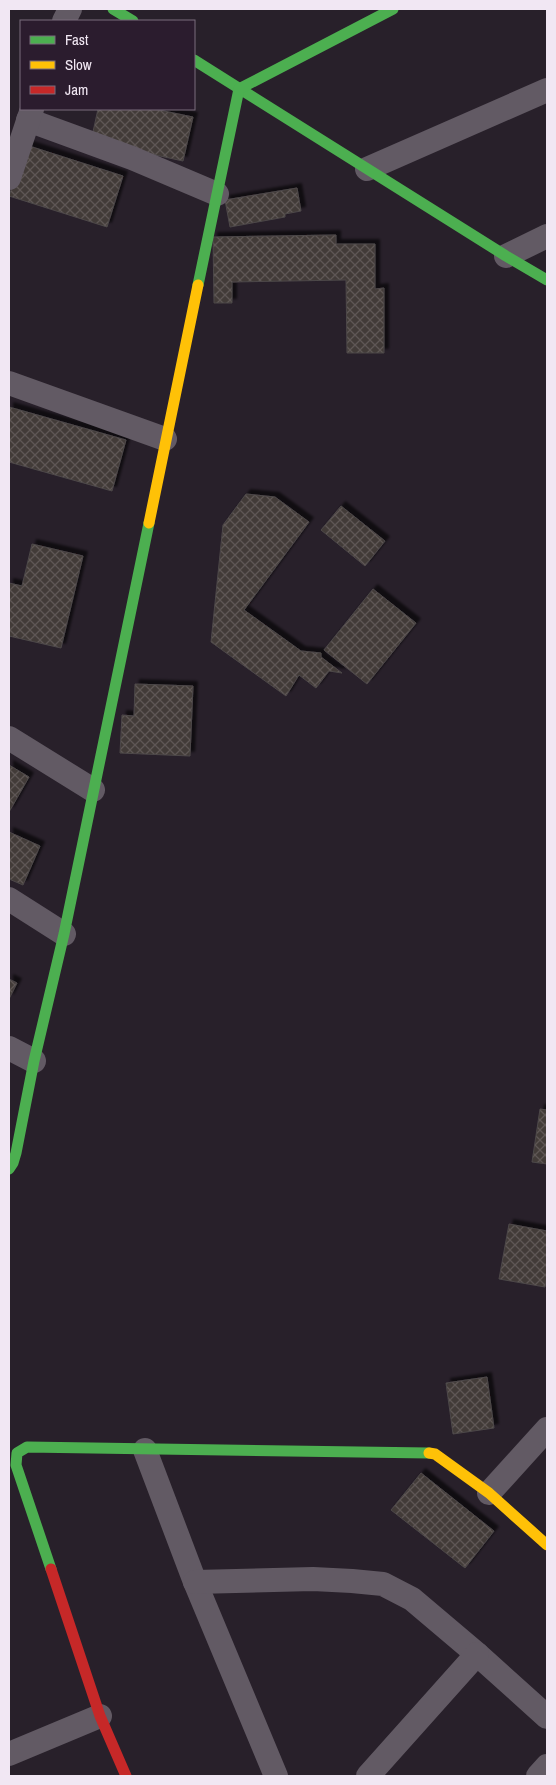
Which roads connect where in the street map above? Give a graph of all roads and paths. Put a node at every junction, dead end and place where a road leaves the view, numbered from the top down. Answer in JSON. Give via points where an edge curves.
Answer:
{"nodes":[{"id":1,"x":113,"y":9,"type":"edge"},
{"id":2,"x":393,"y":9,"type":"edge"},
{"id":3,"x":365,"y":14,"type":"edge"},
{"id":4,"x":131,"y":20,"type":"edge"},
{"id":5,"x":195,"y":61,"type":"edge"},
{"id":6,"x":239,"y":89,"type":"junction"},
{"id":7,"x":547,"y":90,"type":"edge"},
{"id":8,"x":30,"y":115,"type":"edge"},
{"id":9,"x":367,"y":169,"type":"junction"},
{"id":10,"x":9,"y":178,"type":"edge"},
{"id":11,"x":217,"y":194,"type":"junction"},
{"id":12,"x":547,"y":236,"type":"edge"},
{"id":13,"x":506,"y":256,"type":"junction"},
{"id":14,"x":547,"y":280,"type":"edge"},
{"id":15,"x":9,"y":383,"type":"edge"},
{"id":16,"x":165,"y":439,"type":"junction"},
{"id":17,"x":9,"y":738,"type":"edge"},
{"id":18,"x":93,"y":790,"type":"junction"},
{"id":19,"x":9,"y":899,"type":"edge"},
{"id":20,"x":64,"y":934,"type":"junction"},
{"id":21,"x":9,"y":1048,"type":"edge"},
{"id":22,"x":34,"y":1061,"type":"junction"},
{"id":23,"x":9,"y":1169,"type":"edge"},
{"id":24,"x":547,"y":1429,"type":"edge"},
{"id":25,"x":18,"y":1448,"type":"edge"},
{"id":26,"x":146,"y":1450,"type":"junction"},
{"id":27,"x":489,"y":1493,"type":"junction"},
{"id":28,"x":547,"y":1545,"type":"edge"},
{"id":29,"x":195,"y":1582,"type":"junction"},
{"id":30,"x":477,"y":1654,"type":"junction"},
{"id":31,"x":100,"y":1716,"type":"junction"},
{"id":32,"x":547,"y":1717,"type":"edge"},
{"id":33,"x":9,"y":1754,"type":"edge"},
{"id":34,"x":547,"y":1766,"type":"edge"},
{"id":35,"x":126,"y":1776,"type":"edge"},
{"id":36,"x":276,"y":1776,"type":"edge"},
{"id":37,"x":368,"y":1776,"type":"edge"},
{"id":38,"x":538,"y":1776,"type":"edge"}],
"edges":[{"from":1,"to":4,"type":"street"},
{"from":2,"to":3,"type":"street"},
{"from":3,"to":6,"type":"street"},
{"from":5,"to":6,"type":"street"},
{"from":6,"to":9,"type":"street"},
{"from":6,"to":11,"type":"street"},
{"from":7,"to":9,"type":"street"},
{"from":8,"to":10,"type":"street"},
{"from":8,"to":11,"type":"street"},
{"from":9,"to":13,"type":"street"},
{"from":11,"to":16,"type":"street"},
{"from":12,"to":13,"type":"street"},
{"from":13,"to":14,"type":"street"},
{"from":15,"to":16,"type":"street"},
{"from":16,"to":18,"type":"street"},
{"from":17,"to":18,"type":"street"},
{"from":18,"to":20,"type":"street"},
{"from":19,"to":20,"type":"street"},
{"from":20,"to":22,"type":"street"},
{"from":21,"to":22,"type":"street"},
{"from":22,"to":23,"type":"street","via":[[16,1152]]},
{"from":24,"to":27,"type":"street"},
{"from":25,"to":26,"type":"street"},
{"from":25,"to":31,"type":"street","via":[[16,1465]]},
{"from":26,"to":27,"type":"street","via":[[435,1454]]},
{"from":26,"to":29,"type":"street"},
{"from":27,"to":28,"type":"street"},
{"from":29,"to":30,"type":"street","via":[[313,1579],[383,1584],[412,1599]]},
{"from":29,"to":36,"type":"street"},
{"from":30,"to":32,"type":"street"},
{"from":30,"to":37,"type":"street"},
{"from":31,"to":33,"type":"street"},
{"from":31,"to":35,"type":"street"},
{"from":34,"to":38,"type":"street"}]}
